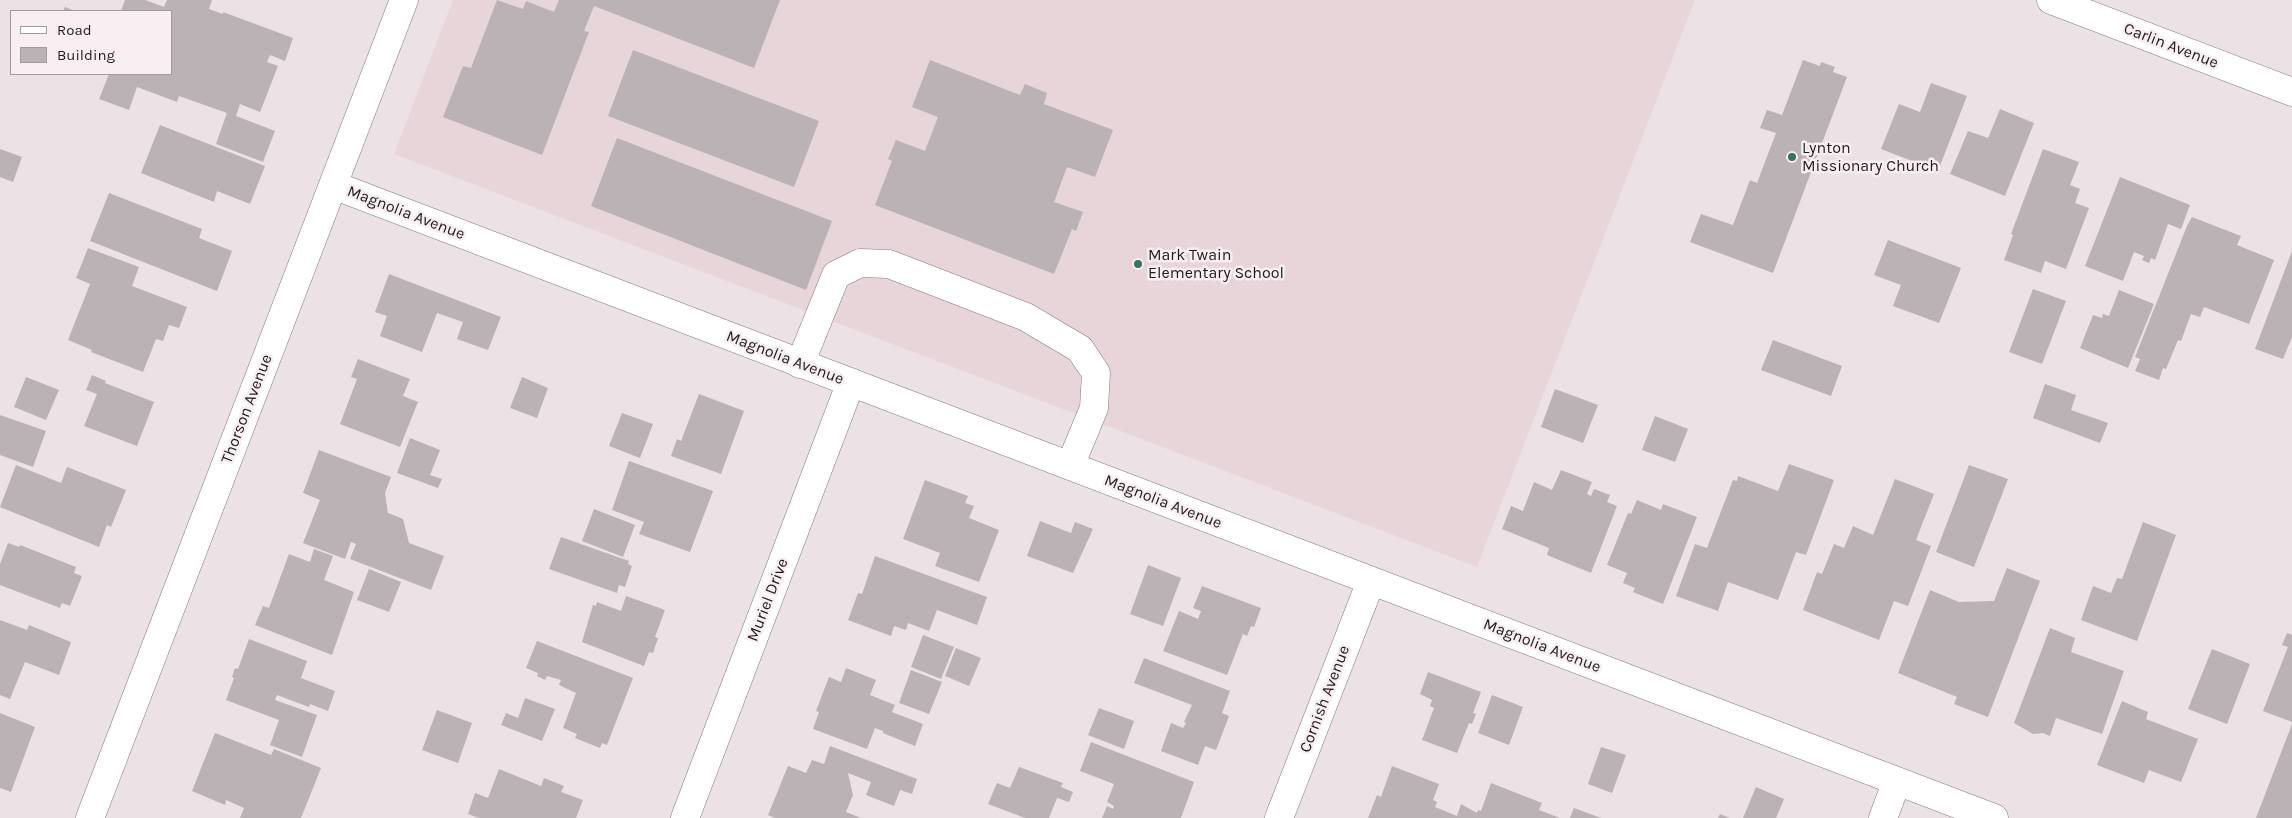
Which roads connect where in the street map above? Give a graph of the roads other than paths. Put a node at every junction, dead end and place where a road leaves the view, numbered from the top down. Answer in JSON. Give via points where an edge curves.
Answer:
{"nodes":[{"id":1,"x":404,"y":0,"type":"edge"},
{"id":2,"x":2051,"y":0,"type":"edge"},
{"id":3,"x":2292,"y":92,"type":"edge"},
{"id":4,"x":333,"y":185,"type":"junction"},
{"id":5,"x":800,"y":364,"type":"junction"},
{"id":6,"x":851,"y":382,"type":"junction"},
{"id":7,"x":1070,"y":466,"type":"junction"},
{"id":8,"x":1371,"y":581,"type":"junction"},
{"id":9,"x":1897,"y":781,"type":"junction"},
{"id":10,"x":90,"y":818,"type":"edge"},
{"id":11,"x":685,"y":818,"type":"edge"},
{"id":12,"x":1280,"y":818,"type":"edge"},
{"id":13,"x":1882,"y":818,"type":"edge"},
{"id":14,"x":1994,"y":818,"type":"edge"}],
"edges":[{"from":1,"to":4,"type":"street","name":"Thorson Avenue"},
{"from":2,"to":3,"type":"street","name":"Carlin Avenue"},
{"from":4,"to":5,"type":"street","name":"Magnolia Avenue"},
{"from":4,"to":10,"type":"street","name":"Thorson Avenue"},
{"from":5,"to":6,"type":"street","name":"Magnolia Avenue"},
{"from":5,"to":7,"type":"street","via":[[836,275],[860,263],[889,264],[1026,317],[1080,349],[1096,373],[1094,408]]},
{"from":6,"to":7,"type":"street","name":"Magnolia Avenue"},
{"from":6,"to":11,"type":"street","name":"Muriel Drive"},
{"from":7,"to":8,"type":"street","name":"Magnolia Avenue"},
{"from":8,"to":9,"type":"street","name":"Magnolia Avenue"},
{"from":8,"to":12,"type":"street","name":"Cornish Avenue"},
{"from":9,"to":13,"type":"street"},
{"from":9,"to":14,"type":"street","name":"Magnolia Avenue"}]}
